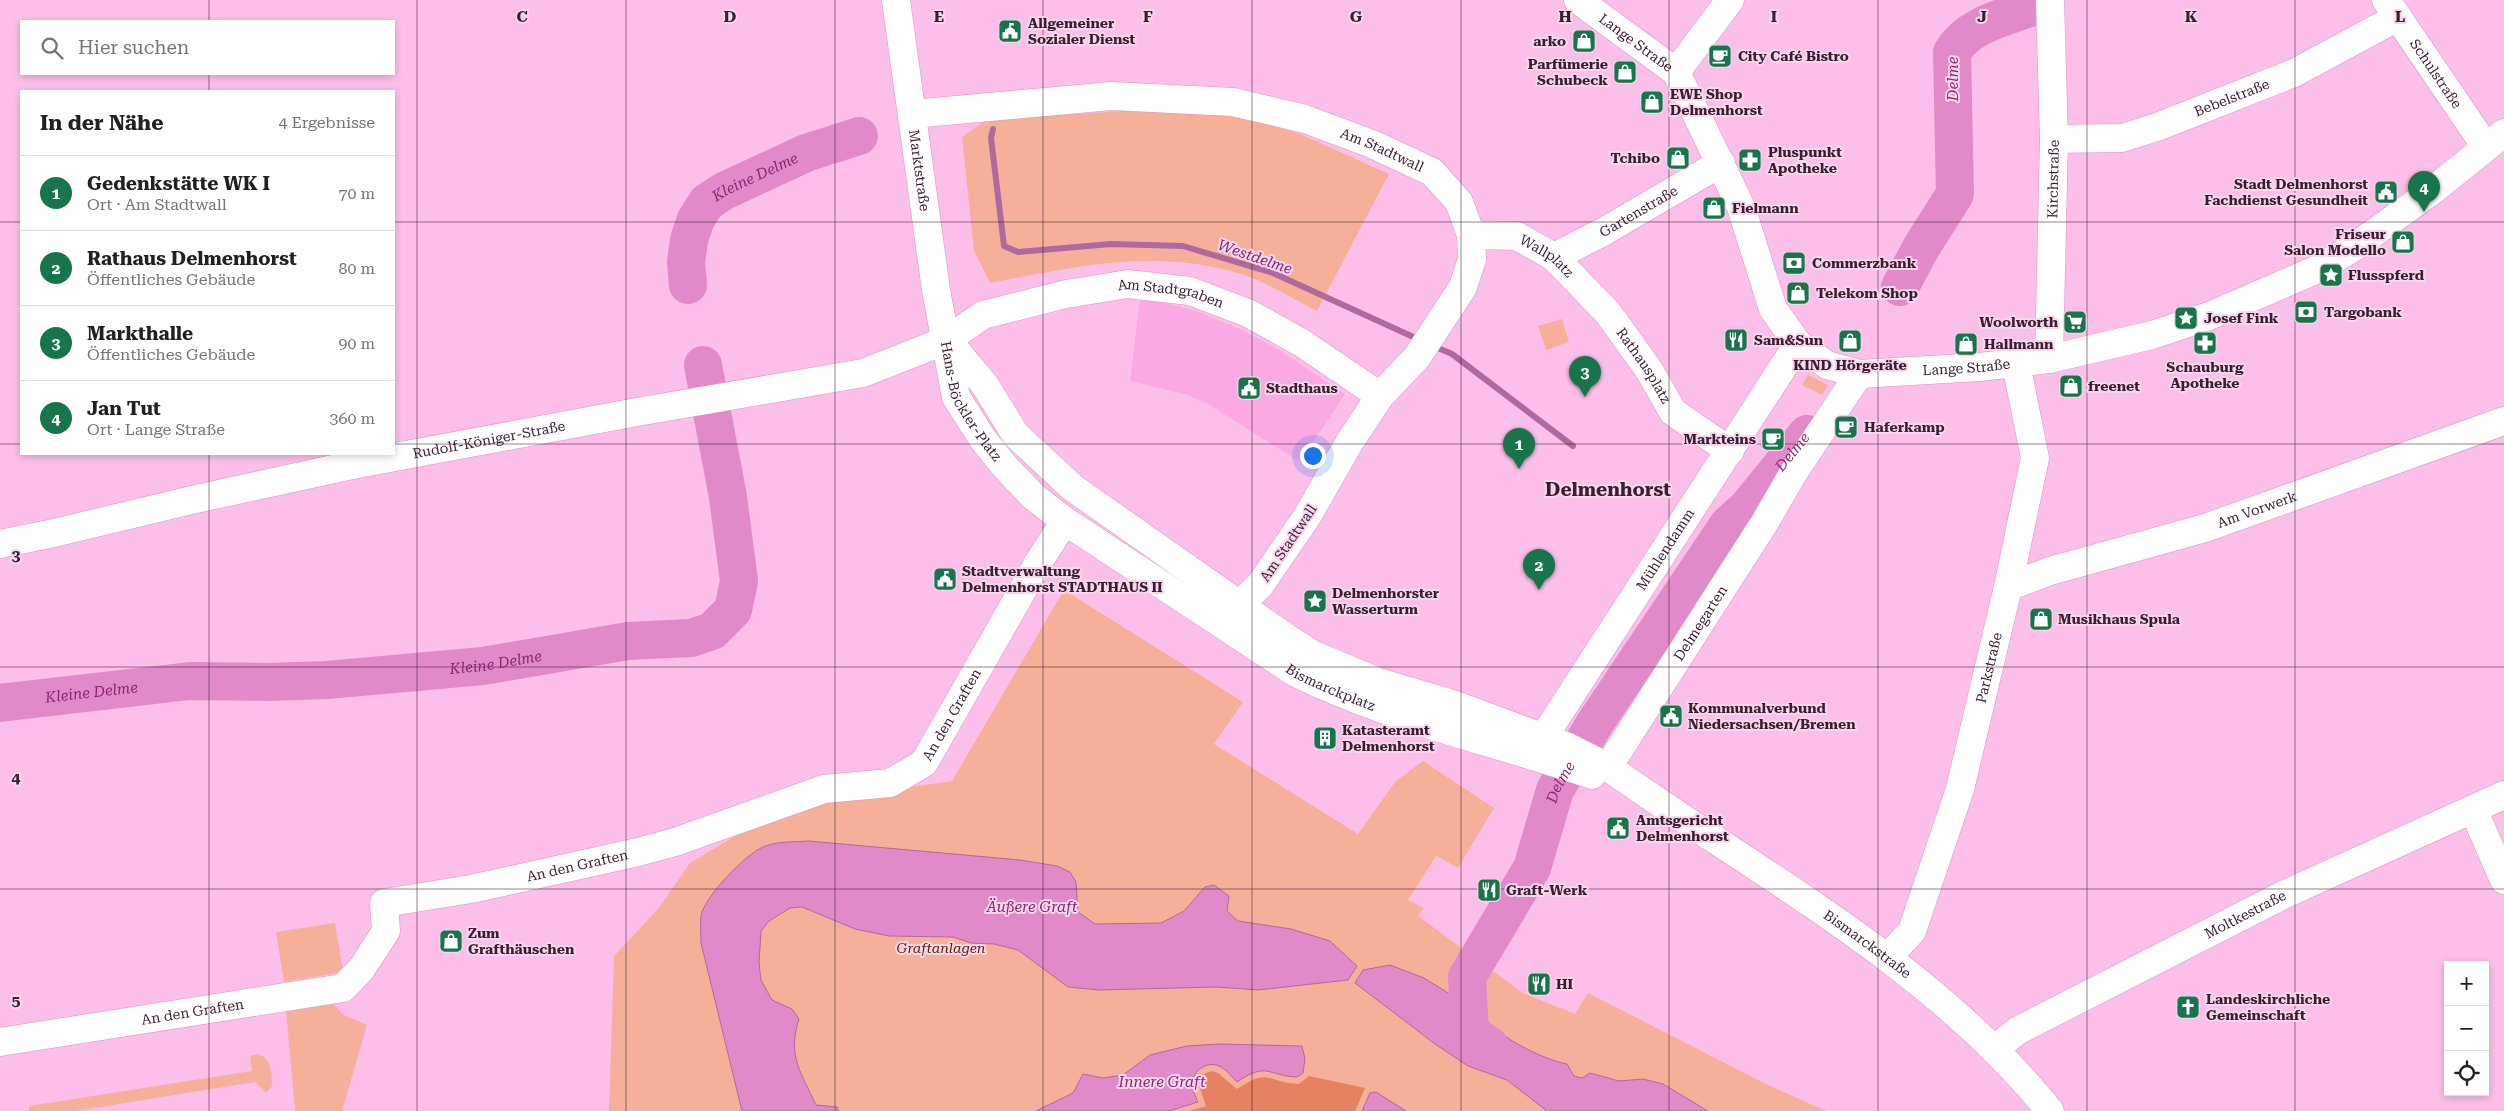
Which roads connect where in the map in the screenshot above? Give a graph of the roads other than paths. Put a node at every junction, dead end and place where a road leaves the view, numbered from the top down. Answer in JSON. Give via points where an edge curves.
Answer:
{"nodes":[{"id":1,"x":896,"y":0,"type":"edge"},
{"id":2,"x":1578,"y":0,"type":"edge"},
{"id":3,"x":1730,"y":0,"type":"edge"},
{"id":4,"x":2050,"y":1,"type":"edge"},
{"id":5,"x":2392,"y":9,"type":"edge"},
{"id":6,"x":1676,"y":72,"type":"junction"},
{"id":7,"x":914,"y":130,"type":"junction"},
{"id":8,"x":2054,"y":139,"type":"junction"},
{"id":9,"x":2495,"y":140,"type":"edge"},
{"id":10,"x":1721,"y":163,"type":"junction"},
{"id":11,"x":1471,"y":235,"type":"junction"},
{"id":12,"x":1554,"y":257,"type":"junction"},
{"id":13,"x":1608,"y":313,"type":"joint"},
{"id":14,"x":947,"y":340,"type":"junction"},
{"id":15,"x":1798,"y":344,"type":"junction"},
{"id":16,"x":2049,"y":359,"type":"junction"},
{"id":17,"x":2016,"y":364,"type":"junction"},
{"id":18,"x":1859,"y":374,"type":"junction"},
{"id":19,"x":1380,"y":396,"type":"junction"},
{"id":20,"x":2504,"y":421,"type":"edge"},
{"id":21,"x":1730,"y":451,"type":"junction"},
{"id":22,"x":1065,"y":520,"type":"junction"},
{"id":23,"x":0,"y":544,"type":"edge"},
{"id":24,"x":2008,"y":587,"type":"junction"},
{"id":25,"x":1233,"y":615,"type":"junction"},
{"id":26,"x":1549,"y":750,"type":"junction"},
{"id":27,"x":1597,"y":767,"type":"junction"},
{"id":28,"x":2504,"y":795,"type":"edge"},
{"id":29,"x":2472,"y":809,"type":"junction"},
{"id":30,"x":2504,"y":880,"type":"edge"},
{"id":31,"x":1888,"y":957,"type":"junction"},
{"id":32,"x":0,"y":1042,"type":"edge"},
{"id":33,"x":1994,"y":1050,"type":"junction"},
{"id":34,"x":2050,"y":1111,"type":"edge"}],
"edges":[{"from":1,"to":7,"type":"street","name":"Marktstraße"},
{"from":2,"to":6,"type":"street","name":"Lange Straße"},
{"from":3,"to":6,"type":"street"},
{"from":4,"to":8,"type":"street","name":"Kirchstraße"},
{"from":5,"to":8,"type":"street","name":"Bebelstraße","via":[[2294,73],[2157,127],[2122,138]]},
{"from":5,"to":9,"type":"street","name":"Schulstraße"},
{"from":6,"to":10,"type":"street","name":"Lange Straße"},
{"from":7,"to":11,"type":"street","name":"Am Stadtwall","via":[[1048,101],[1137,96],[1234,102],[1306,119],[1372,144],[1432,172],[1459,202]]},
{"from":7,"to":14,"type":"street","name":"Marktstraße","via":[[936,290]]},
{"from":8,"to":16,"type":"street","name":"Kirchstraße"},
{"from":9,"to":16,"type":"street","name":"Lange Straße","via":[[2433,190],[2318,269],[2217,313],[2152,335]]},
{"from":10,"to":12,"type":"street","name":"Gartenstraße"},
{"from":10,"to":15,"type":"street","name":"Lange Straße","via":[[1741,208],[1773,309]]},
{"from":11,"to":12,"type":"street","name":"Wallplatz","via":[[1517,236]]},
{"from":11,"to":19,"type":"street","name":"Am Stadtwall","via":[[1472,259],[1463,287],[1417,357]]},
{"from":12,"to":13,"type":"street","name":"Wallplatz"},
{"from":13,"to":21,"type":"street","name":"Rathausplatz","via":[[1649,370],[1672,412]]},
{"from":14,"to":19,"type":"street","name":"Am Stadtgraben","via":[[983,315],[1066,294],[1128,284],[1190,291],[1248,313],[1302,343]]},
{"from":14,"to":22,"type":"street","name":"Hans-Böckler-Platz","via":[[956,397],[982,438],[1034,497]]},
{"from":14,"to":23,"type":"street","name":"Rudolf-Königer-Straße","via":[[863,374],[702,400],[352,465]]},
{"from":14,"to":25,"type":"street","name":"Hans-Böckler-Platz","via":[[985,385],[1015,434],[1042,461]]},
{"from":15,"to":18,"type":"street","name":"Lange Straße","via":[[1827,365]]},
{"from":15,"to":21,"type":"street","name":"Mühlendamm"},
{"from":16,"to":17,"type":"street","name":"Lange Straße"},
{"from":17,"to":18,"type":"street","name":"Lange Straße"},
{"from":17,"to":24,"type":"street","name":"Parkstraße","via":[[2035,458]]},
{"from":18,"to":27,"type":"street","name":"Delmegarten","via":[[1792,474],[1765,522]]},
{"from":19,"to":25,"type":"street","name":"Am Stadtwall","via":[[1308,515],[1260,584]]},
{"from":20,"to":24,"type":"street","name":"Am Vorwerk","via":[[2205,528],[2050,571]]},
{"from":21,"to":26,"type":"street","name":"Mühlendamm","via":[[1624,613]]},
{"from":22,"to":25,"type":"street","name":"Hans-Böckler-Platz"},
{"from":22,"to":32,"type":"street","name":"An den Graften","via":[[924,763],[890,783],[824,789],[638,852],[470,888],[384,902],[386,931],[362,968],[343,988]]},
{"from":24,"to":31,"type":"street","name":"Parkstraße","via":[[1958,798],[1912,931]]},
{"from":25,"to":26,"type":"street","name":"Bismarckplatz","via":[[1283,666],[1337,693],[1416,722]]},
{"from":26,"to":27,"type":"street","name":"Bismarckstraße"},
{"from":27,"to":31,"type":"street","name":"Bismarckstraße","via":[[1758,866]]},
{"from":28,"to":29,"type":"street","name":"Moltkestraße"},
{"from":29,"to":30,"type":"street"},
{"from":29,"to":33,"type":"street","name":"Moltkestraße","via":[[2283,895],[2018,1031]]},
{"from":31,"to":33,"type":"street","name":"Bismarckstraße","via":[[1973,1026]]},
{"from":33,"to":34,"type":"street","name":"Bismarckstraße"}]}
